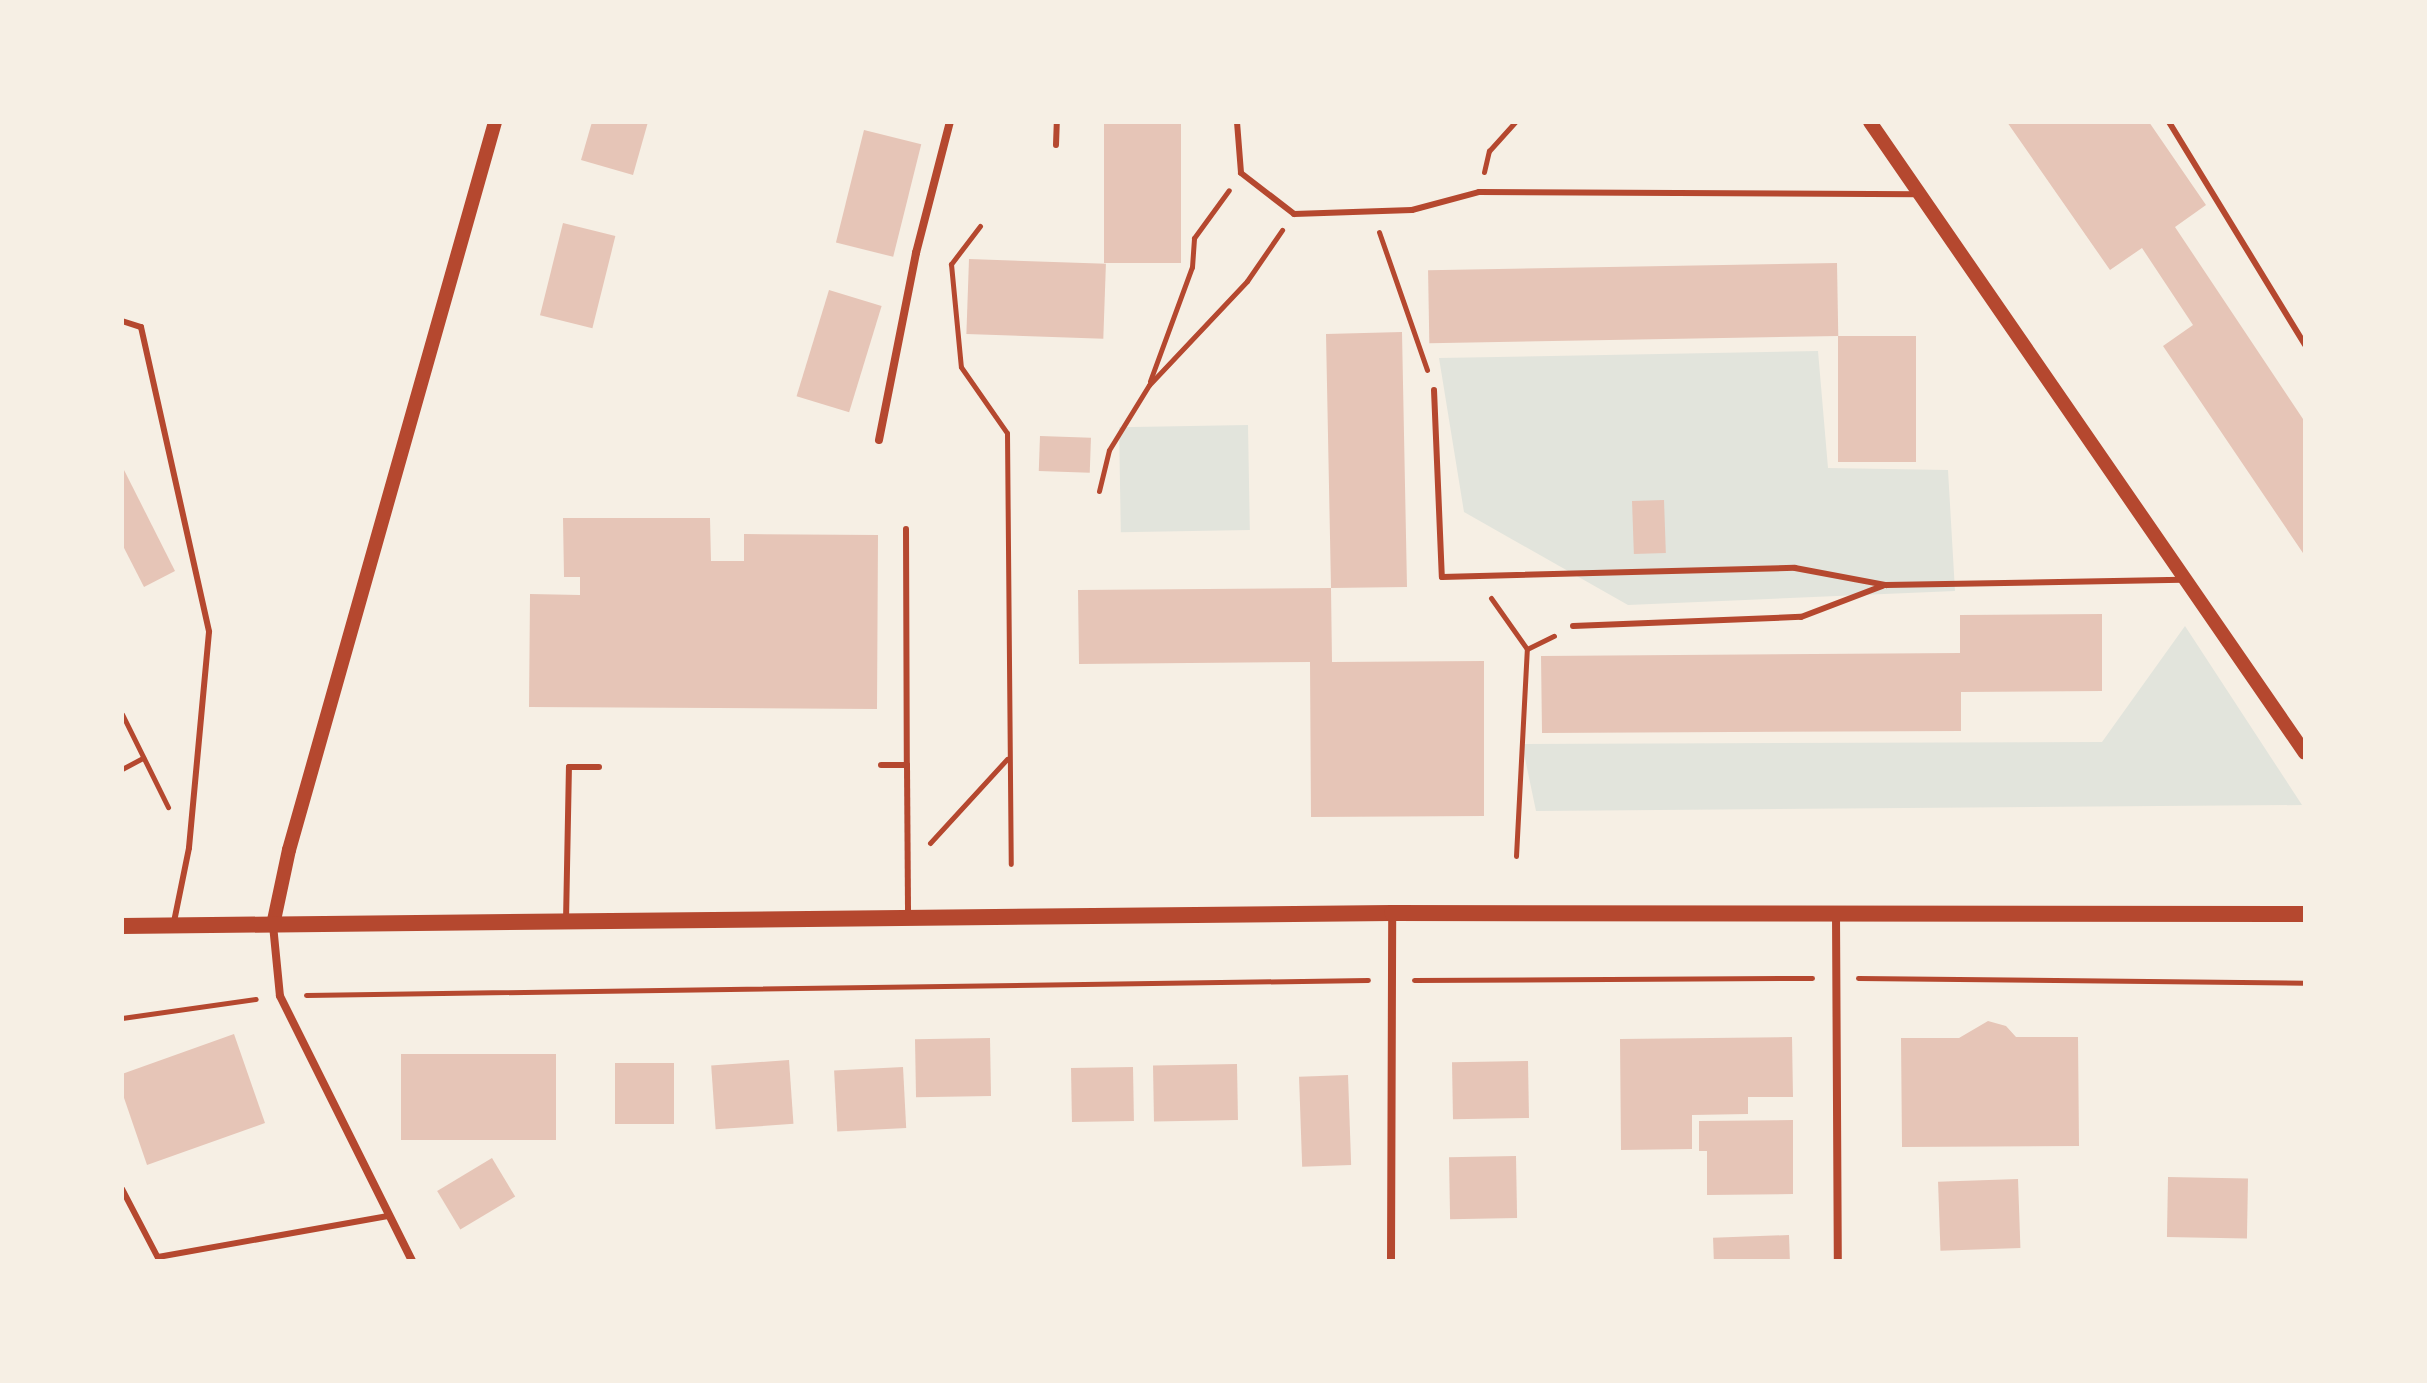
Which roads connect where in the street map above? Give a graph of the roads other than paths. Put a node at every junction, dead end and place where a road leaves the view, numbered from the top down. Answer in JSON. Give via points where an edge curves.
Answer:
{"nodes":[{"id":1,"x":495,"y":122,"type":"edge"},
{"id":2,"x":950,"y":122,"type":"edge"},
{"id":3,"x":1057,"y":122,"type":"edge"},
{"id":4,"x":1237,"y":122,"type":"edge"},
{"id":5,"x":1870,"y":122,"type":"edge"},
{"id":6,"x":2169,"y":122,"type":"edge"},
{"id":7,"x":1056,"y":145,"type":"dead end"},
{"id":8,"x":1919,"y":194,"type":"junction"},
{"id":9,"x":122,"y":321,"type":"edge"},
{"id":10,"x":2305,"y":345,"type":"edge"},
{"id":11,"x":1434,"y":390,"type":"road end"},
{"id":12,"x":879,"y":440,"type":"dead end"},
{"id":13,"x":906,"y":529,"type":"dead end"},
{"id":14,"x":2186,"y":580,"type":"junction"},
{"id":15,"x":1886,"y":585,"type":"junction"},
{"id":16,"x":1573,"y":626,"type":"road end"},
{"id":17,"x":2305,"y":753,"type":"edge"},
{"id":18,"x":881,"y":765,"type":"dead end"},
{"id":19,"x":907,"y":765,"type":"junction"},
{"id":20,"x":599,"y":767,"type":"dead end"},
{"id":21,"x":1392,"y":913,"type":"junction"},
{"id":22,"x":1836,"y":913,"type":"junction"},
{"id":23,"x":2305,"y":914,"type":"edge"},
{"id":24,"x":908,"y":918,"type":"junction"},
{"id":25,"x":566,"y":921,"type":"junction"},
{"id":26,"x":273,"y":925,"type":"junction"},
{"id":27,"x":122,"y":926,"type":"edge"},
{"id":28,"x":174,"y":926,"type":"junction"},
{"id":29,"x":122,"y":1189,"type":"edge"},
{"id":30,"x":389,"y":1216,"type":"junction"},
{"id":31,"x":159,"y":1259,"type":"edge"},
{"id":32,"x":412,"y":1261,"type":"edge"},
{"id":33,"x":1391,"y":1261,"type":"edge"},
{"id":34,"x":1838,"y":1261,"type":"edge"}],
"edges":[{"from":1,"to":26,"type":"street","via":[[289,850]]},
{"from":2,"to":12,"type":"street","via":[[916,253]]},
{"from":3,"to":7,"type":"lane"},
{"from":4,"to":8,"type":"lane","via":[[1241,173],[1294,214],[1412,210],[1479,192]]},
{"from":5,"to":8,"type":"street"},
{"from":6,"to":10,"type":"lane"},
{"from":8,"to":14,"type":"street"},
{"from":9,"to":28,"type":"lane","via":[[141,327],[209,632],[189,848]]},
{"from":11,"to":15,"type":"lane","via":[[1442,577],[1795,568]]},
{"from":13,"to":19,"type":"lane"},
{"from":14,"to":15,"type":"lane"},
{"from":14,"to":17,"type":"street"},
{"from":15,"to":16,"type":"lane","via":[[1801,617]]},
{"from":18,"to":19,"type":"lane"},
{"from":19,"to":24,"type":"lane"},
{"from":20,"to":25,"type":"lane","via":[[569,767]]},
{"from":21,"to":22,"type":"main road"},
{"from":21,"to":24,"type":"main road"},
{"from":21,"to":33,"type":"street"},
{"from":22,"to":23,"type":"main road"},
{"from":22,"to":34,"type":"street"},
{"from":24,"to":25,"type":"main road"},
{"from":25,"to":26,"type":"main road"},
{"from":26,"to":28,"type":"main road"},
{"from":26,"to":30,"type":"street","via":[[280,996]]},
{"from":27,"to":28,"type":"main road"},
{"from":29,"to":31,"type":"lane"},
{"from":30,"to":31,"type":"lane"},
{"from":30,"to":32,"type":"street"}]}
